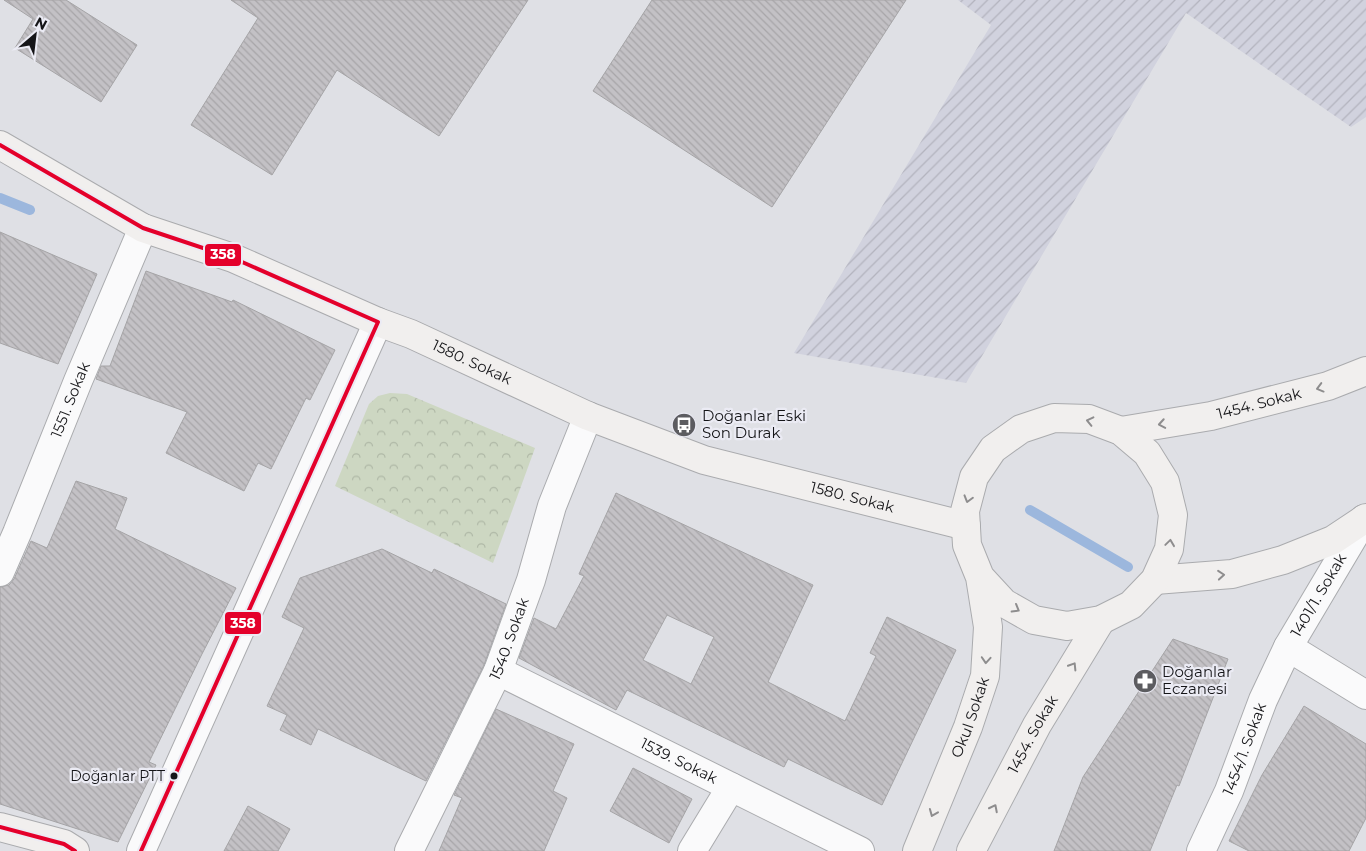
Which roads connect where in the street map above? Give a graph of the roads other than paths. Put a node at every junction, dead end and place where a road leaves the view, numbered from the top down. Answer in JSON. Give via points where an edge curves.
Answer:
{"nodes":[{"id":1,"x":0,"y":145,"type":"edge"},
{"id":2,"x":142,"y":228,"type":"junction"},
{"id":3,"x":378,"y":322,"type":"junction"},
{"id":4,"x":1366,"y":371,"type":"edge"},
{"id":5,"x":588,"y":416,"type":"junction"},
{"id":6,"x":1121,"y":431,"type":"junction"},
{"id":7,"x":1365,"y":518,"type":"edge"},
{"id":8,"x":966,"y":526,"type":"junction"},
{"id":9,"x":9,"y":529,"type":"edge"},
{"id":10,"x":0,"y":572,"type":"edge"},
{"id":11,"x":980,"y":577,"type":"junction"},
{"id":12,"x":1155,"y":580,"type":"junction"},
{"id":13,"x":1101,"y":620,"type":"junction"},
{"id":14,"x":1288,"y":647,"type":"junction"},
{"id":15,"x":498,"y":671,"type":"junction"},
{"id":16,"x":1366,"y":695,"type":"edge"},
{"id":17,"x":731,"y":787,"type":"junction"},
{"id":18,"x":0,"y":827,"type":"edge"},
{"id":19,"x":67,"y":849,"type":"edge"},
{"id":20,"x":141,"y":851,"type":"edge"},
{"id":21,"x":409,"y":851,"type":"edge"},
{"id":22,"x":692,"y":851,"type":"edge"},
{"id":23,"x":860,"y":851,"type":"edge"},
{"id":24,"x":917,"y":851,"type":"edge"},
{"id":25,"x":971,"y":851,"type":"edge"},
{"id":26,"x":1201,"y":851,"type":"edge"}],
"edges":[{"from":1,"to":2,"type":"main road","name":"1580. Sokak"},
{"from":2,"to":3,"type":"main road","name":"1580. Sokak","via":[[233,258]]},
{"from":2,"to":9,"type":"street","name":"1551. Sokak","via":[[78,381]]},
{"from":3,"to":5,"type":"main road","name":"1580. Sokak"},
{"from":3,"to":20,"type":"street"},
{"from":4,"to":6,"type":"main road","name":"1454. Sokak","one_way":true,"via":[[1328,386],[1211,416]]},
{"from":5,"to":8,"type":"main road","name":"1580. Sokak","via":[[704,460]]},
{"from":5,"to":15,"type":"street","name":"1540. Sokak","via":[[552,506],[531,580]]},
{"from":6,"to":8,"type":"main road","one_way":true,"via":[[1089,419],[1054,418],[1021,428],[994,449],[974,477],[965,510]]},
{"from":12,"to":6,"type":"main road","one_way":true,"via":[[1169,549],[1171,507],[1165,482],[1147,453]]},
{"from":12,"to":7,"type":"main road","one_way":true,"via":[[1232,574],[1284,560],[1333,540]]},
{"from":7,"to":14,"type":"street","name":"1401/1. Sokak"},
{"from":8,"to":11,"type":"main road","via":[[967,545]]},
{"from":9,"to":10,"type":"street","name":"1551. Sokak"},
{"from":11,"to":13,"type":"main road","one_way":true,"via":[[1004,602],[1034,620],[1067,626]]},
{"from":11,"to":24,"type":"main road","name":"Okul Sokak","one_way":true,"via":[[988,627],[985,676],[968,727]]},
{"from":12,"to":13,"type":"main road","via":[[1131,605]]},
{"from":25,"to":13,"type":"main road","name":"1454. Sokak","one_way":true,"via":[[1037,725]]},
{"from":14,"to":16,"type":"street"},
{"from":14,"to":26,"type":"street","name":"1454/1. Sokak"},
{"from":15,"to":17,"type":"street","name":"1539. Sokak"},
{"from":15,"to":21,"type":"street","name":"1540. Sokak"},
{"from":17,"to":22,"type":"street"},
{"from":17,"to":23,"type":"street","name":"1539. Sokak"},
{"from":18,"to":19,"type":"main road"}]}
